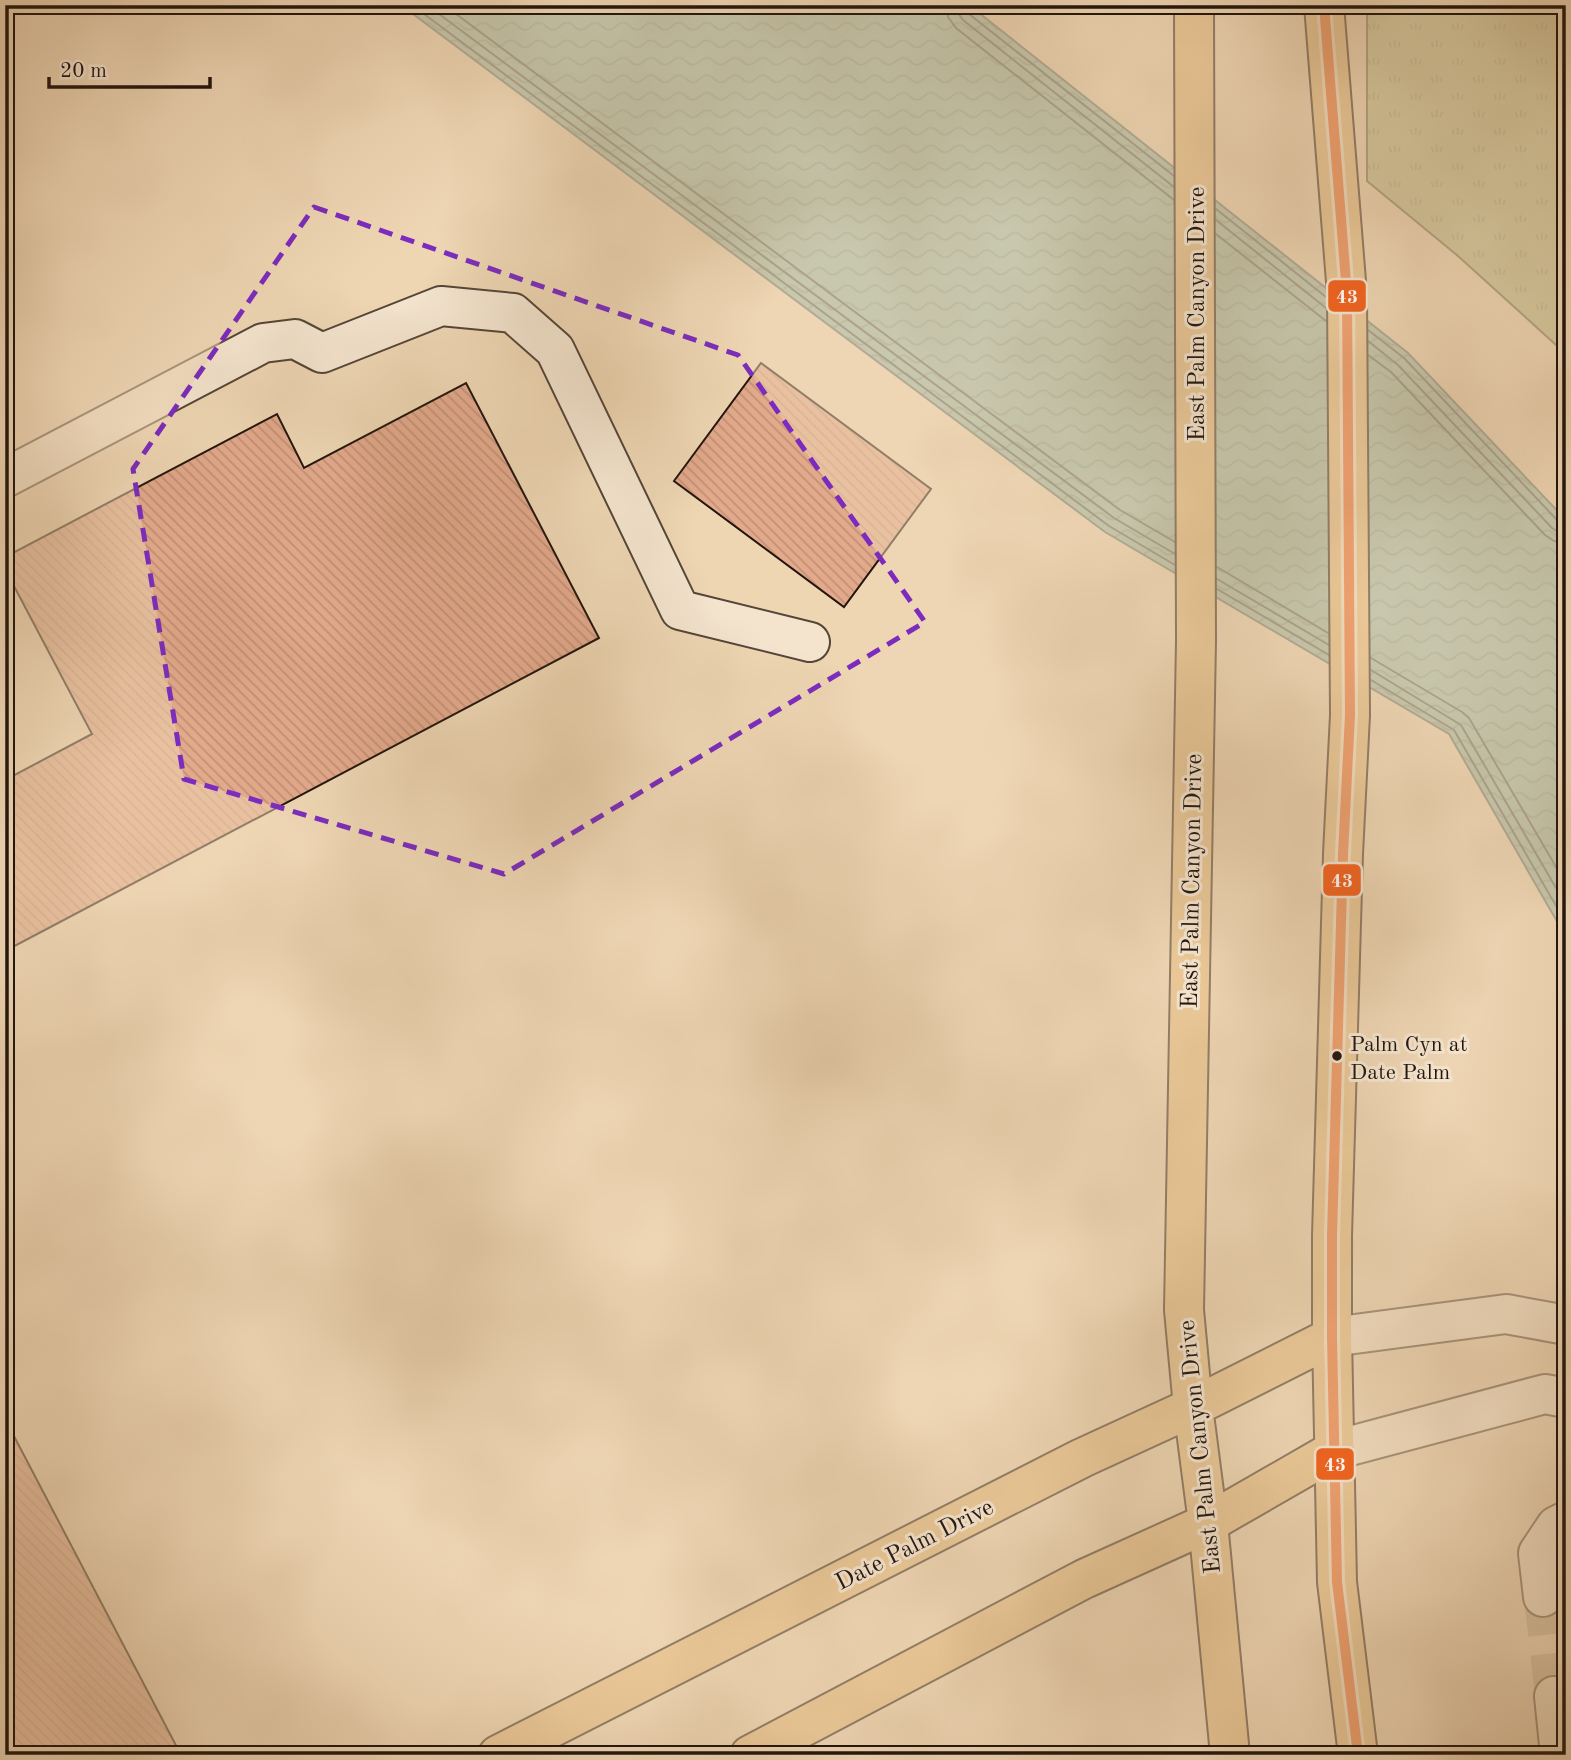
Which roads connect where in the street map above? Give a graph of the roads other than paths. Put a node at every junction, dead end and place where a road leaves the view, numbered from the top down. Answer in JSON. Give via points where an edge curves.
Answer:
{"nodes":[{"id":1,"x":1194,"y":5,"type":"edge"},
{"id":2,"x":1324,"y":5,"type":"edge"},
{"id":3,"x":5,"y":478,"type":"edge"},
{"id":4,"x":810,"y":642,"type":"dead end"},
{"id":5,"x":1566,"y":1325,"type":"edge"},
{"id":6,"x":1332,"y":1337,"type":"junction"},
{"id":7,"x":1566,"y":1398,"type":"edge"},
{"id":8,"x":1193,"y":1407,"type":"junction"},
{"id":9,"x":1335,"y":1450,"type":"junction"},
{"id":10,"x":1566,"y":1521,"type":"edge"},
{"id":11,"x":1208,"y":1523,"type":"junction"},
{"id":12,"x":1543,"y":1597,"type":"tunnel mouth"},
{"id":13,"x":1554,"y":1696,"type":"tunnel mouth"},
{"id":14,"x":498,"y":1755,"type":"edge"},
{"id":15,"x":750,"y":1755,"type":"edge"},
{"id":16,"x":1230,"y":1755,"type":"edge"},
{"id":17,"x":1358,"y":1755,"type":"edge"},
{"id":18,"x":1560,"y":1755,"type":"edge"}],
"edges":[{"from":1,"to":8,"type":"main road","name":"East Palm Canyon Drive","via":[[1196,641],[1184,1310]]},
{"from":2,"to":6,"type":"main road","via":[[1347,294],[1350,715]]},
{"from":3,"to":4,"type":"lane","via":[[263,343],[295,339],[322,353],[441,306],[513,313],[555,350],[680,610]]},
{"from":5,"to":6,"type":"lane","via":[[1506,1314]]},
{"from":6,"to":8,"type":"main road","name":"Date Palm Drive"},
{"from":6,"to":9,"type":"main road"},
{"from":7,"to":9,"type":"lane","via":[[1545,1394]]},
{"from":8,"to":11,"type":"main road","name":"East Palm Canyon Drive"},
{"from":8,"to":14,"type":"main road","name":"Date Palm Drive","via":[[1069,1464]]},
{"from":9,"to":11,"type":"main road"},
{"from":9,"to":17,"type":"main road","via":[[1337,1583]]},
{"from":10,"to":12,"type":"lane","via":[[1556,1526],[1538,1553]]},
{"from":11,"to":15,"type":"main road","via":[[1084,1579]]},
{"from":11,"to":16,"type":"main road","name":"East Palm Canyon Drive"},
{"from":13,"to":18,"type":"lane"}]}
